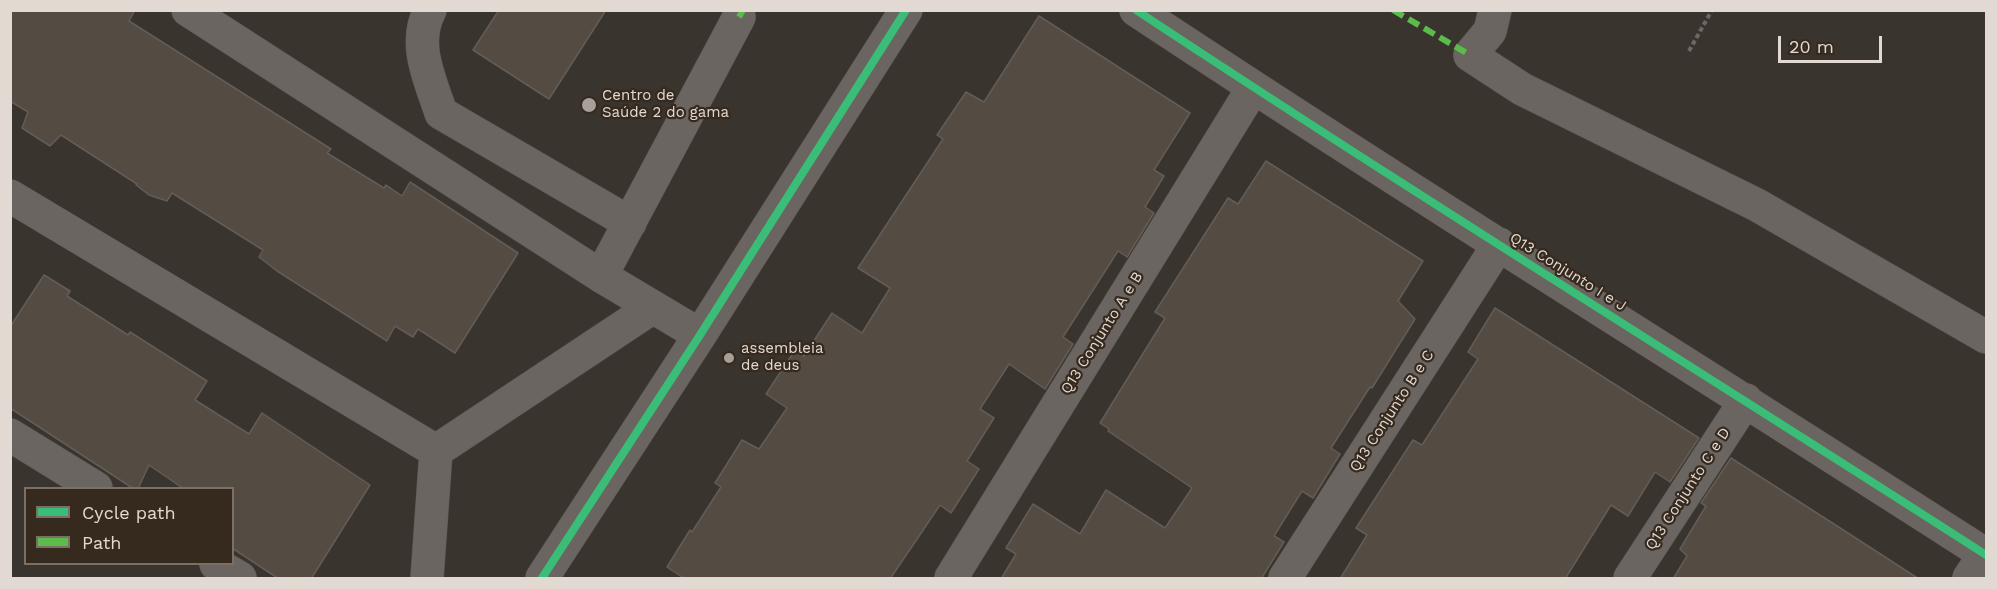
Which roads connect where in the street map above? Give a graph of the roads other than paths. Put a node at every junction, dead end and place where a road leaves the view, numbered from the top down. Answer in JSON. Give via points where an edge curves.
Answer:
{"nodes":[{"id":1,"x":188,"y":10,"type":"edge"},
{"id":2,"x":430,"y":10,"type":"edge"},
{"id":3,"x":906,"y":10,"type":"edge"},
{"id":4,"x":1136,"y":10,"type":"edge"},
{"id":5,"x":1495,"y":10,"type":"edge"},
{"id":6,"x":739,"y":17,"type":"dead end"},
{"id":7,"x":1253,"y":88,"type":"junction"},
{"id":8,"x":10,"y":196,"type":"edge"},
{"id":9,"x":630,"y":223,"type":"junction"},
{"id":10,"x":1499,"y":244,"type":"junction"},
{"id":11,"x":601,"y":276,"type":"junction"},
{"id":12,"x":653,"y":307,"type":"junction"},
{"id":13,"x":700,"y":335,"type":"junction"},
{"id":14,"x":1986,"y":337,"type":"edge"},
{"id":15,"x":1746,"y":400,"type":"junction"},
{"id":16,"x":10,"y":435,"type":"edge"},
{"id":17,"x":436,"y":451,"type":"junction"},
{"id":18,"x":93,"y":487,"type":"edge"},
{"id":19,"x":1980,"y":562,"type":"edge"},
{"id":20,"x":218,"y":565,"type":"edge"},
{"id":21,"x":240,"y":579,"type":"edge"},
{"id":22,"x":427,"y":579,"type":"edge"},
{"id":23,"x":542,"y":579,"type":"edge"},
{"id":24,"x":951,"y":579,"type":"edge"},
{"id":25,"x":1285,"y":579,"type":"edge"},
{"id":26,"x":1630,"y":579,"type":"edge"}],
"edges":[{"from":1,"to":11,"type":"street"},
{"from":2,"to":9,"type":"street","via":[[424,21],[421,55],[441,113]]},
{"from":3,"to":13,"type":"street"},
{"from":4,"to":7,"type":"street","name":"Q13 Conjunto I e J"},
{"from":5,"to":14,"type":"street","via":[[1490,32],[1470,55],[1522,89],[1757,205]]},
{"from":6,"to":9,"type":"street"},
{"from":7,"to":10,"type":"street","name":"Q13 Conjunto I e J"},
{"from":7,"to":24,"type":"street","name":"Q13 Conjunto A e B"},
{"from":8,"to":17,"type":"street"},
{"from":9,"to":11,"type":"street"},
{"from":10,"to":15,"type":"street","name":"Q13 Conjunto I e J"},
{"from":10,"to":25,"type":"street","name":"Q13 Conjunto B e C"},
{"from":11,"to":12,"type":"street"},
{"from":12,"to":13,"type":"street"},
{"from":12,"to":17,"type":"street"},
{"from":13,"to":23,"type":"street"},
{"from":15,"to":19,"type":"street","name":"Q13 Conjunto I e J"},
{"from":15,"to":26,"type":"street","name":"Q13 Conjunto C e D"},
{"from":16,"to":18,"type":"street"},
{"from":17,"to":22,"type":"street"},
{"from":20,"to":21,"type":"street"}]}
